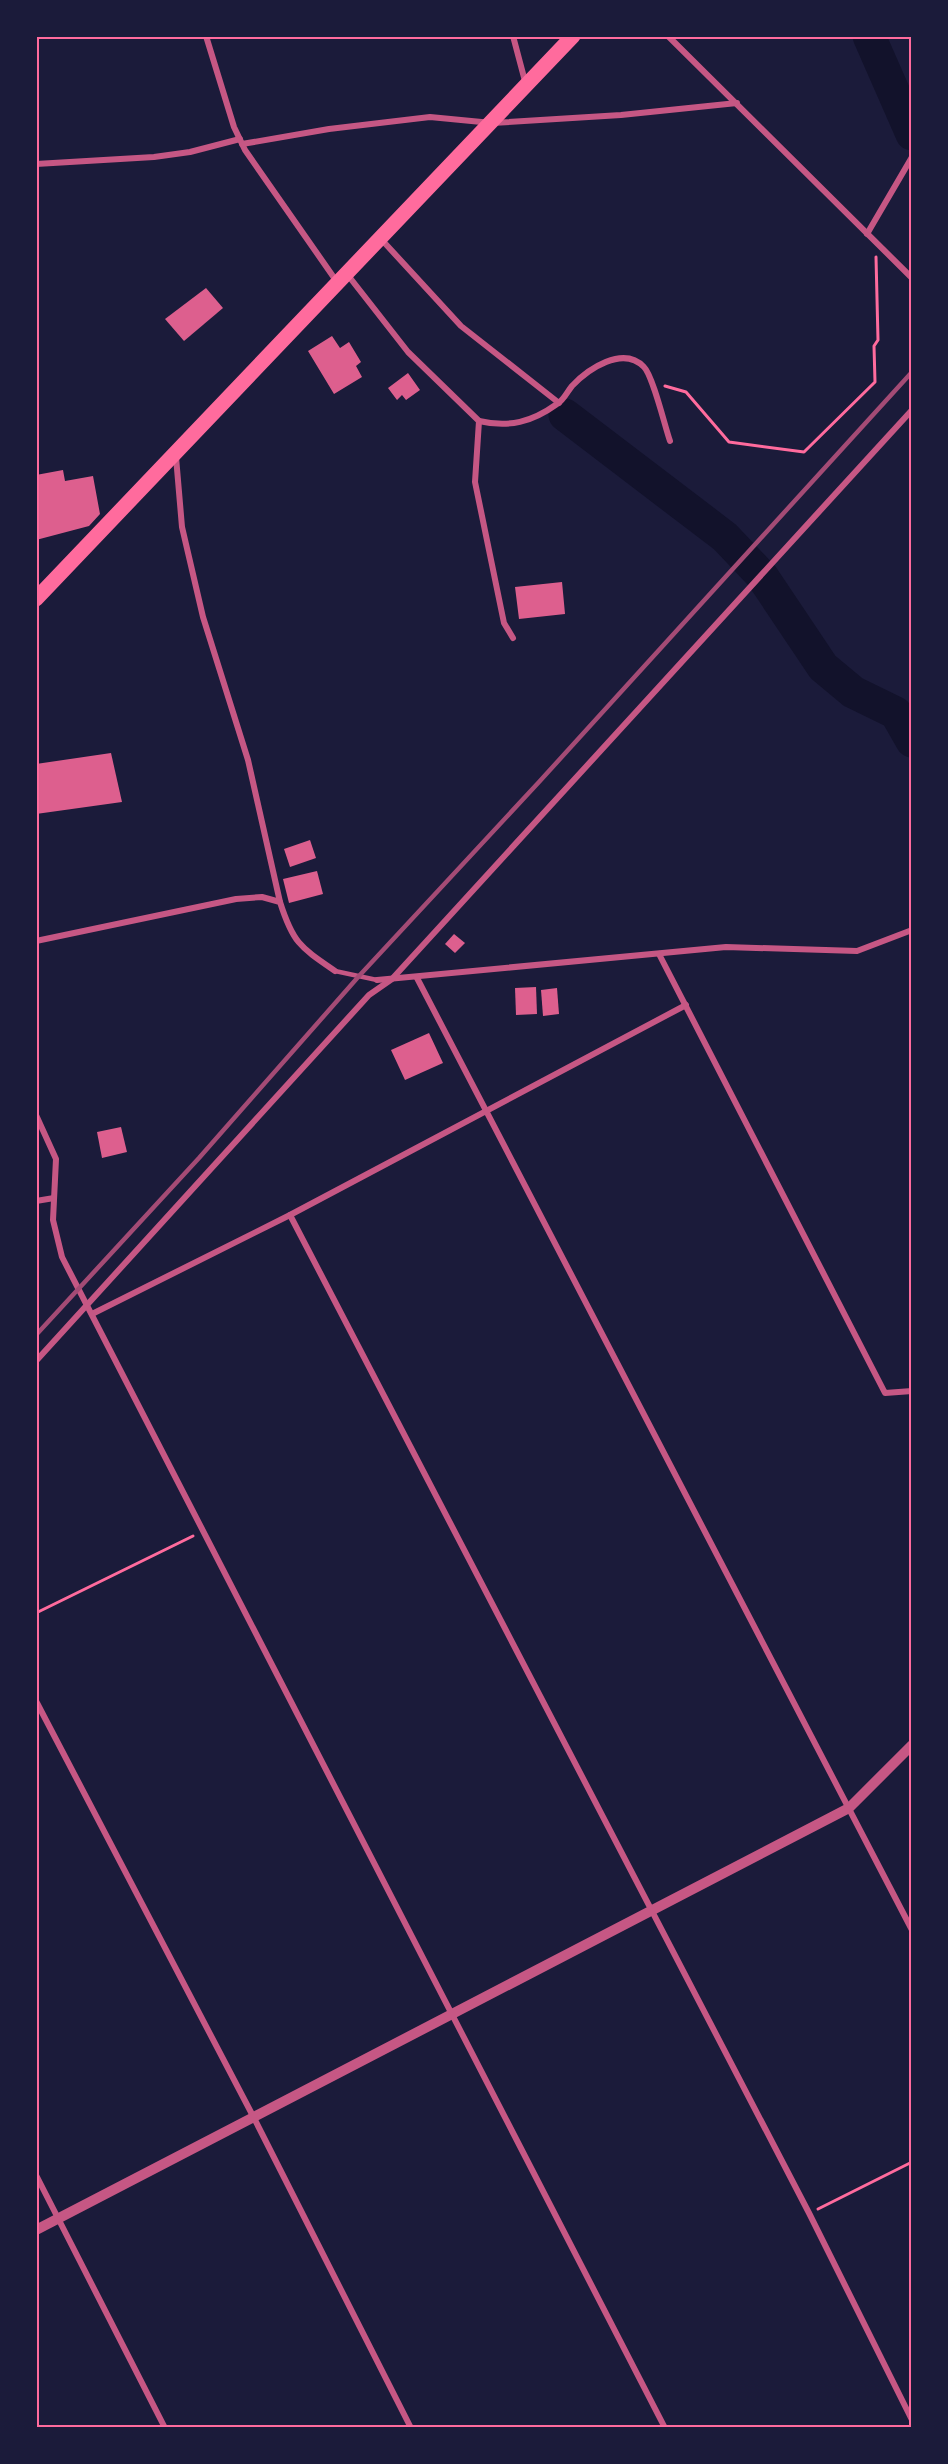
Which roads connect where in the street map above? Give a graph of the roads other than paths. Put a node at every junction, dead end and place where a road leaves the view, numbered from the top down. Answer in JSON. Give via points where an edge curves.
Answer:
{"nodes":[{"id":1,"x":206,"y":36,"type":"edge"},
{"id":2,"x":513,"y":36,"type":"edge"},
{"id":3,"x":573,"y":36,"type":"edge"},
{"id":4,"x":668,"y":36,"type":"edge"},
{"id":5,"x":526,"y":86,"type":"junction"},
{"id":6,"x":737,"y":103,"type":"junction"},
{"id":7,"x":492,"y":123,"type":"junction"},
{"id":8,"x":241,"y":141,"type":"junction"},
{"id":9,"x":912,"y":157,"type":"edge"},
{"id":10,"x":36,"y":164,"type":"edge"},
{"id":11,"x":867,"y":234,"type":"junction"},
{"id":12,"x":380,"y":239,"type":"junction"},
{"id":13,"x":342,"y":278,"type":"junction"},
{"id":14,"x":912,"y":278,"type":"edge"},
{"id":15,"x":559,"y":403,"type":"junction"},
{"id":16,"x":912,"y":410,"type":"edge"},
{"id":17,"x":479,"y":421,"type":"junction"},
{"id":18,"x":670,"y":441,"type":"dead end"},
{"id":19,"x":176,"y":453,"type":"junction"},
{"id":20,"x":36,"y":599,"type":"edge"},
{"id":21,"x":513,"y":638,"type":"dead end"},
{"id":22,"x":280,"y":902,"type":"junction"},
{"id":23,"x":912,"y":930,"type":"edge"},
{"id":24,"x":36,"y":941,"type":"edge"},
{"id":25,"x":659,"y":954,"type":"junction"},
{"id":26,"x":335,"y":971,"type":"joint"},
{"id":27,"x":417,"y":978,"type":"junction"},
{"id":28,"x":392,"y":979,"type":"junction"},
{"id":29,"x":377,"y":980,"type":"joint"},
{"id":30,"x":686,"y":1005,"type":"junction"},
{"id":31,"x":487,"y":1111,"type":"junction"},
{"id":32,"x":36,"y":1114,"type":"edge"},
{"id":33,"x":54,"y":1198,"type":"junction"},
{"id":34,"x":36,"y":1201,"type":"edge"},
{"id":35,"x":290,"y":1215,"type":"junction"},
{"id":36,"x":87,"y":1305,"type":"junction"},
{"id":37,"x":92,"y":1314,"type":"junction"},
{"id":38,"x":36,"y":1360,"type":"edge"},
{"id":39,"x":912,"y":1391,"type":"edge"},
{"id":40,"x":36,"y":1701,"type":"edge"},
{"id":41,"x":912,"y":1745,"type":"edge"},
{"id":42,"x":849,"y":1808,"type":"junction"},
{"id":43,"x":650,"y":1910,"type":"junction"},
{"id":44,"x":912,"y":1930,"type":"edge"},
{"id":45,"x":453,"y":2013,"type":"junction"},
{"id":46,"x":254,"y":2118,"type":"junction"},
{"id":47,"x":36,"y":2175,"type":"edge"},
{"id":48,"x":58,"y":2218,"type":"junction"},
{"id":49,"x":36,"y":2230,"type":"edge"},
{"id":50,"x":912,"y":2420,"type":"edge"},
{"id":51,"x":165,"y":2428,"type":"edge"},
{"id":52,"x":411,"y":2428,"type":"edge"},
{"id":53,"x":665,"y":2428,"type":"edge"}],
"edges":[{"from":1,"to":8,"type":"street"},
{"from":2,"to":5,"type":"street"},
{"from":3,"to":5,"type":"main road"},
{"from":4,"to":6,"type":"street"},
{"from":5,"to":7,"type":"main road"},
{"from":6,"to":7,"type":"street"},
{"from":6,"to":11,"type":"street"},
{"from":7,"to":8,"type":"street","via":[[430,117]]},
{"from":7,"to":12,"type":"main road"},
{"from":8,"to":10,"type":"street","via":[[172,154]]},
{"from":8,"to":13,"type":"street"},
{"from":9,"to":11,"type":"street"},
{"from":11,"to":14,"type":"street"},
{"from":12,"to":13,"type":"main road"},
{"from":12,"to":15,"type":"street","via":[[461,326]]},
{"from":13,"to":17,"type":"street","via":[[408,352]]},
{"from":13,"to":19,"type":"main road"},
{"from":15,"to":17,"type":"street","via":[[530,419],[501,426]]},
{"from":15,"to":18,"type":"street","via":[[595,367],[618,358],[633,359],[645,368],[651,381]]},
{"from":16,"to":28,"type":"street"},
{"from":17,"to":21,"type":"street","via":[[475,482],[504,623]]},
{"from":19,"to":20,"type":"main road"},
{"from":19,"to":22,"type":"street","via":[[182,526],[200,606],[248,760]]},
{"from":22,"to":24,"type":"street","via":[[262,897],[236,899]]},
{"from":22,"to":26,"type":"street","via":[[289,930],[301,948]]},
{"from":23,"to":25,"type":"street","via":[[857,951],[726,947]]},
{"from":25,"to":27,"type":"street"},
{"from":25,"to":30,"type":"street"},
{"from":26,"to":29,"type":"lane"},
{"from":27,"to":28,"type":"street"},
{"from":27,"to":31,"type":"street"},
{"from":28,"to":29,"type":"street"},
{"from":28,"to":36,"type":"street","via":[[369,995]]},
{"from":30,"to":31,"type":"street"},
{"from":30,"to":39,"type":"street","via":[[885,1393]]},
{"from":31,"to":35,"type":"street"},
{"from":31,"to":42,"type":"street"},
{"from":32,"to":33,"type":"street","via":[[56,1159]]},
{"from":33,"to":34,"type":"street"},
{"from":33,"to":36,"type":"street","via":[[53,1220],[62,1257]]},
{"from":35,"to":37,"type":"street"},
{"from":35,"to":43,"type":"street"},
{"from":36,"to":37,"type":"street"},
{"from":36,"to":38,"type":"street"},
{"from":37,"to":45,"type":"street"},
{"from":40,"to":46,"type":"street"},
{"from":41,"to":42,"type":"street"},
{"from":42,"to":43,"type":"street"},
{"from":42,"to":44,"type":"street"},
{"from":43,"to":45,"type":"street"},
{"from":43,"to":50,"type":"street"},
{"from":45,"to":46,"type":"street"},
{"from":45,"to":53,"type":"street"},
{"from":46,"to":48,"type":"street"},
{"from":46,"to":52,"type":"street"},
{"from":47,"to":48,"type":"street"},
{"from":48,"to":49,"type":"street"},
{"from":48,"to":51,"type":"street"}]}
